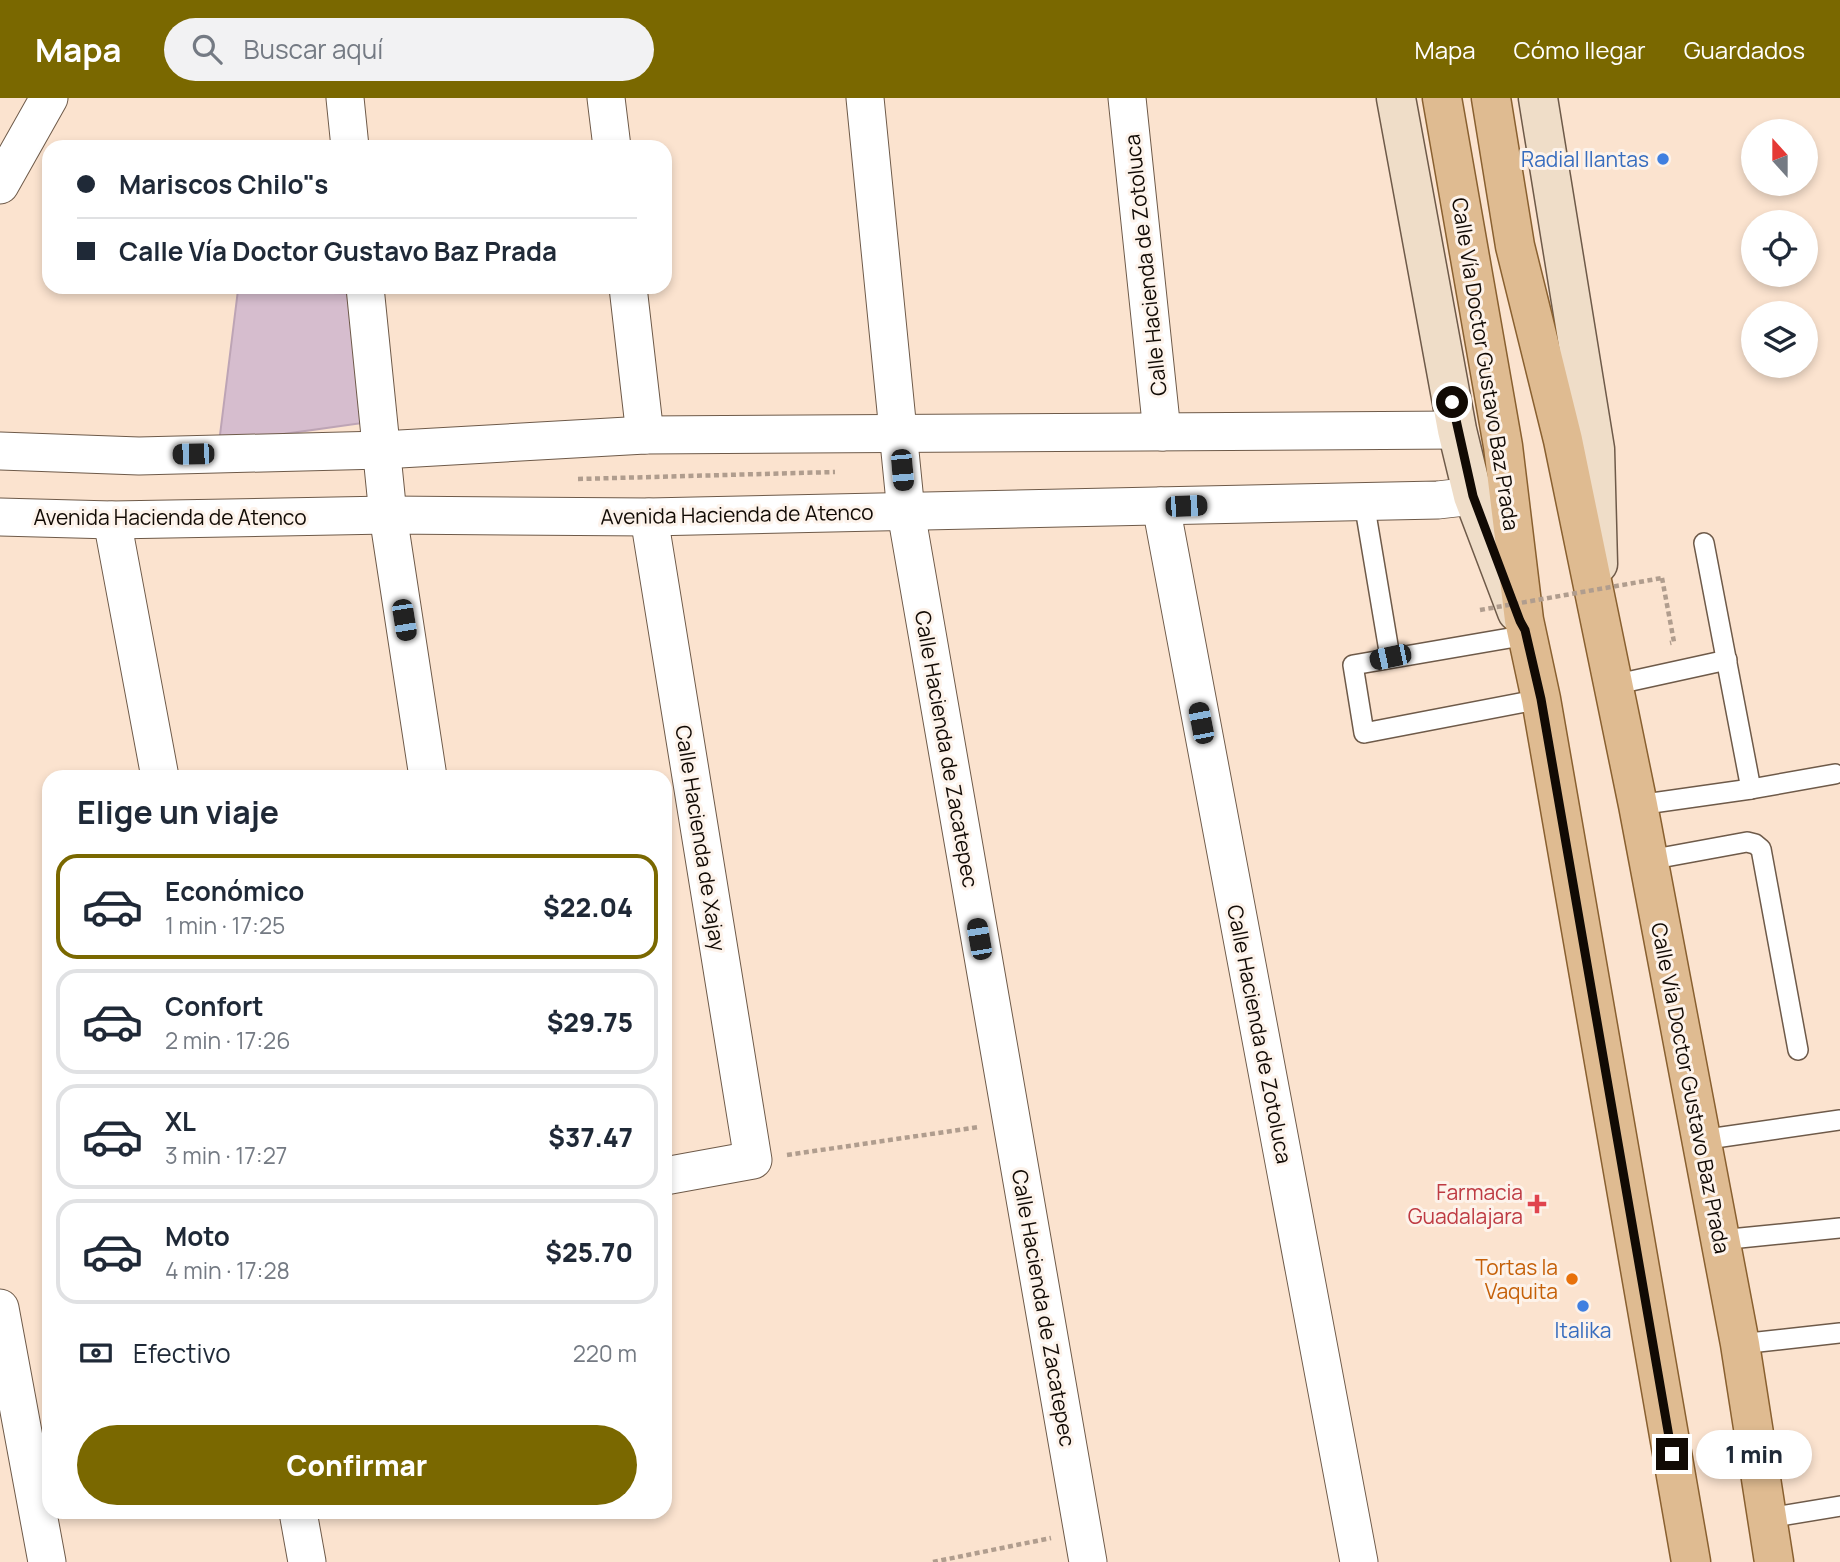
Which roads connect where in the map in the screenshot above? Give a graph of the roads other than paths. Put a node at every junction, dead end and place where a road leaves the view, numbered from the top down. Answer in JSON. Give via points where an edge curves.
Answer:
{"nodes":[{"id":1,"x":49,"y":98,"type":"edge"},
{"id":2,"x":345,"y":98,"type":"edge"},
{"id":3,"x":606,"y":98,"type":"edge"},
{"id":4,"x":865,"y":98,"type":"edge"},
{"id":5,"x":1127,"y":98,"type":"edge"},
{"id":6,"x":1396,"y":98,"type":"edge"},
{"id":7,"x":1442,"y":98,"type":"edge"},
{"id":8,"x":1491,"y":98,"type":"edge"},
{"id":9,"x":1538,"y":98,"type":"edge"},
{"id":10,"x":349,"y":140,"type":"edge"},
{"id":11,"x":611,"y":140,"type":"edge"},
{"id":12,"x":0,"y":185,"type":"edge"},
{"id":13,"x":366,"y":294,"type":"edge"},
{"id":14,"x":629,"y":294,"type":"edge"},
{"id":15,"x":1457,"y":430,"type":"junction"},
{"id":16,"x":898,"y":432,"type":"junction"},
{"id":17,"x":1162,"y":432,"type":"junction"},
{"id":18,"x":645,"y":435,"type":"junction"},
{"id":19,"x":382,"y":450,"type":"junction"},
{"id":20,"x":0,"y":451,"type":"edge"},
{"id":21,"x":1473,"y":496,"type":"junction"},
{"id":22,"x":1364,"y":502,"type":"junction"},
{"id":23,"x":1161,"y":506,"type":"junction"},
{"id":24,"x":906,"y":512,"type":"junction"},
{"id":25,"x":388,"y":515,"type":"junction"},
{"id":26,"x":0,"y":517,"type":"edge"},
{"id":27,"x":649,"y":517,"type":"junction"},
{"id":28,"x":112,"y":520,"type":"junction"},
{"id":29,"x":1704,"y":543,"type":"dead end"},
{"id":30,"x":1600,"y":615,"type":"junction"},
{"id":31,"x":1526,"y":632,"type":"junction"},
{"id":32,"x":1390,"y":657,"type":"junction"},
{"id":33,"x":1727,"y":660,"type":"junction"},
{"id":34,"x":1613,"y":685,"type":"junction"},
{"id":35,"x":1541,"y":699,"type":"junction"},
{"id":36,"x":159,"y":770,"type":"edge"},
{"id":37,"x":427,"y":770,"type":"edge"},
{"id":38,"x":1835,"y":774,"type":"dead end"},
{"id":39,"x":1751,"y":789,"type":"junction"},
{"id":40,"x":1638,"y":805,"type":"junction"},
{"id":41,"x":1648,"y":860,"type":"junction"},
{"id":42,"x":1798,"y":1050,"type":"dead end"},
{"id":43,"x":1840,"y":1120,"type":"edge"},
{"id":44,"x":1701,"y":1140,"type":"junction"},
{"id":45,"x":672,"y":1175,"type":"edge"},
{"id":46,"x":1840,"y":1228,"type":"edge"},
{"id":47,"x":1720,"y":1240,"type":"junction"},
{"id":48,"x":0,"y":1308,"type":"edge"},
{"id":49,"x":1840,"y":1333,"type":"edge"},
{"id":50,"x":1740,"y":1344,"type":"junction"},
{"id":51,"x":1840,"y":1506,"type":"edge"},
{"id":52,"x":1768,"y":1518,"type":"junction"},
{"id":53,"x":299,"y":1519,"type":"edge"},
{"id":54,"x":1085,"y":1547,"type":"edge"},
{"id":55,"x":47,"y":1562,"type":"edge"},
{"id":56,"x":307,"y":1562,"type":"edge"},
{"id":57,"x":1359,"y":1562,"type":"edge"},
{"id":58,"x":1691,"y":1562,"type":"edge"},
{"id":59,"x":1774,"y":1562,"type":"edge"}],
"edges":[{"from":1,"to":12,"type":"street"},
{"from":2,"to":10,"type":"street"},
{"from":3,"to":11,"type":"street"},
{"from":4,"to":16,"type":"street","name":"Calle Hacienda de Zacatepec"},
{"from":5,"to":17,"type":"street","name":"Calle Hacienda de Zotoluca"},
{"from":6,"to":15,"type":"main road","name":"Calle Vía Doctor Gustavo Baz Prada"},
{"from":7,"to":31,"type":"main road","name":"Calle Vía Doctor Gustavo Baz Prada","via":[[1503,446]]},
{"from":8,"to":30,"type":"main road","name":"Calle Vía Doctor Gustavo Baz Prada","via":[[1515,246]]},
{"from":9,"to":30,"type":"main road","name":"Calle Vía Doctor Gustavo Baz Prada","via":[[1595,449]]},
{"from":13,"to":19,"type":"street"},
{"from":14,"to":18,"type":"street"},
{"from":15,"to":17,"type":"street"},
{"from":15,"to":21,"type":"main road","name":"Calle Vía Doctor Gustavo Baz Prada"},
{"from":16,"to":17,"type":"street"},
{"from":16,"to":18,"type":"street"},
{"from":16,"to":24,"type":"street","name":"Calle Hacienda de Zacatepec"},
{"from":18,"to":19,"type":"street"},
{"from":19,"to":20,"type":"street","via":[[139,456]]},
{"from":19,"to":25,"type":"street"},
{"from":21,"to":22,"type":"street","name":"Avenida Hacienda de Atenco"},
{"from":21,"to":31,"type":"main road","name":"Calle Vía Doctor Gustavo Baz Prada"},
{"from":22,"to":23,"type":"street","name":"Avenida Hacienda de Atenco"},
{"from":22,"to":32,"type":"lane"},
{"from":23,"to":24,"type":"street","name":"Avenida Hacienda de Atenco"},
{"from":23,"to":57,"type":"street","name":"Calle Hacienda de Zotoluca"},
{"from":24,"to":27,"type":"street","name":"Avenida Hacienda de Atenco"},
{"from":24,"to":54,"type":"street","name":"Calle Hacienda de Zacatepec"},
{"from":25,"to":27,"type":"street","name":"Avenida Hacienda de Atenco"},
{"from":25,"to":28,"type":"street","name":"Avenida Hacienda de Atenco"},
{"from":25,"to":37,"type":"street"},
{"from":26,"to":28,"type":"street","name":"Avenida Hacienda de Atenco"},
{"from":27,"to":45,"type":"street","name":"Calle Hacienda de Xajay","via":[[753,1160]]},
{"from":28,"to":36,"type":"street"},
{"from":29,"to":33,"type":"lane"},
{"from":30,"to":34,"type":"main road","name":"Calle Vía Doctor Gustavo Baz Prada"},
{"from":31,"to":32,"type":"lane"},
{"from":31,"to":35,"type":"main road","name":"Calle Vía Doctor Gustavo Baz Prada"},
{"from":32,"to":35,"type":"lane","via":[[1353,665],[1364,733]]},
{"from":33,"to":34,"type":"lane"},
{"from":33,"to":39,"type":"lane"},
{"from":34,"to":40,"type":"main road","name":"Calle Vía Doctor Gustavo Baz Prada"},
{"from":35,"to":58,"type":"main road","name":"Calle Vía Doctor Gustavo Baz Prada"},
{"from":38,"to":39,"type":"lane"},
{"from":39,"to":40,"type":"lane"},
{"from":40,"to":41,"type":"main road","name":"Calle Vía Doctor Gustavo Baz Prada"},
{"from":41,"to":42,"type":"lane","via":[[1747,842],[1760,849]]},
{"from":41,"to":44,"type":"main road","name":"Calle Vía Doctor Gustavo Baz Prada"},
{"from":43,"to":44,"type":"lane"},
{"from":44,"to":47,"type":"main road","name":"Calle Vía Doctor Gustavo Baz Prada"},
{"from":46,"to":47,"type":"lane"},
{"from":47,"to":50,"type":"main road","name":"Calle Vía Doctor Gustavo Baz Prada"},
{"from":48,"to":55,"type":"street"},
{"from":49,"to":50,"type":"lane"},
{"from":50,"to":52,"type":"main road","name":"Calle Vía Doctor Gustavo Baz Prada"},
{"from":51,"to":52,"type":"lane"},
{"from":52,"to":59,"type":"main road","name":"Calle Vía Doctor Gustavo Baz Prada"},
{"from":53,"to":56,"type":"street"}]}
